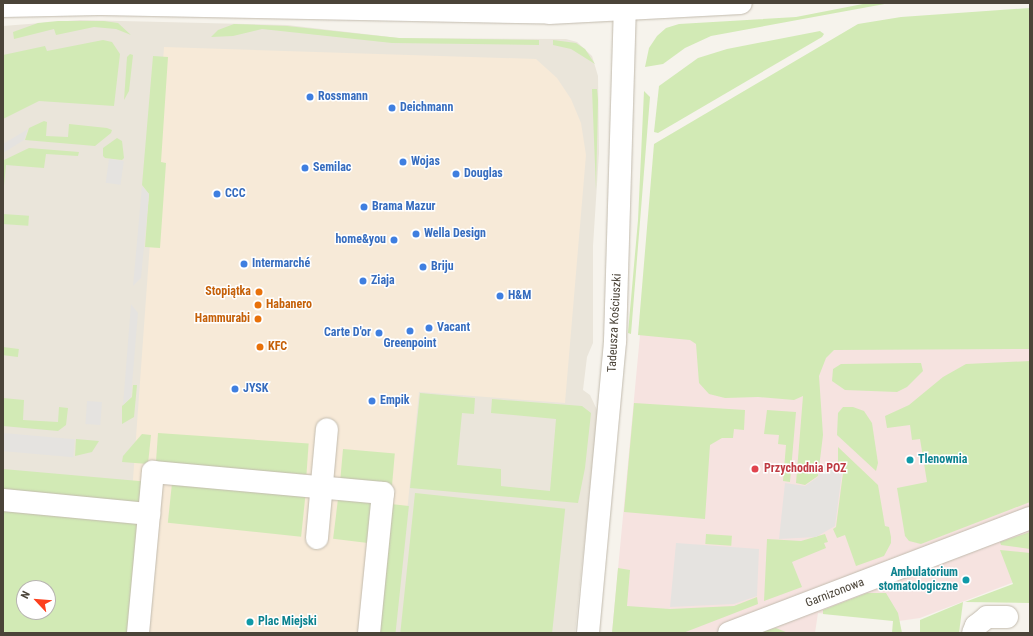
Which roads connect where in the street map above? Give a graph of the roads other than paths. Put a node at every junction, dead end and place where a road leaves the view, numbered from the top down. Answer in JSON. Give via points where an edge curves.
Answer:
{"nodes":[{"id":1,"x":741,"y":3,"type":"edge"},
{"id":2,"x":3,"y":6,"type":"edge"},
{"id":3,"x":625,"y":11,"type":"junction"},
{"id":4,"x":327,"y":429,"type":"dead end"},
{"id":5,"x":322,"y":487,"type":"junction"},
{"id":6,"x":3,"y":500,"type":"edge"},
{"id":7,"x":149,"y":514,"type":"junction"},
{"id":8,"x":1030,"y":518,"type":"edge"},
{"id":9,"x":317,"y":538,"type":"dead end"},
{"id":10,"x":1007,"y":617,"type":"dead end"},
{"id":11,"x":138,"y":633,"type":"edge"},
{"id":12,"x":369,"y":633,"type":"edge"},
{"id":13,"x":588,"y":633,"type":"edge"},
{"id":14,"x":729,"y":633,"type":"edge"},
{"id":15,"x":972,"y":633,"type":"edge"}],
"edges":[{"from":1,"to":3,"type":"street"},
{"from":2,"to":3,"type":"street","via":[[100,4],[541,13]]},
{"from":3,"to":13,"type":"street","name":"Tadeusza Kościuszki","via":[[614,348]]},
{"from":4,"to":5,"type":"street"},
{"from":5,"to":7,"type":"street","via":[[152,472]]},
{"from":5,"to":9,"type":"street"},
{"from":5,"to":12,"type":"street","via":[[383,493]]},
{"from":6,"to":7,"type":"street"},
{"from":7,"to":11,"type":"street"},
{"from":8,"to":14,"type":"street","name":"Garnizonowa"},
{"from":10,"to":15,"type":"street","via":[[987,617]]}]}
